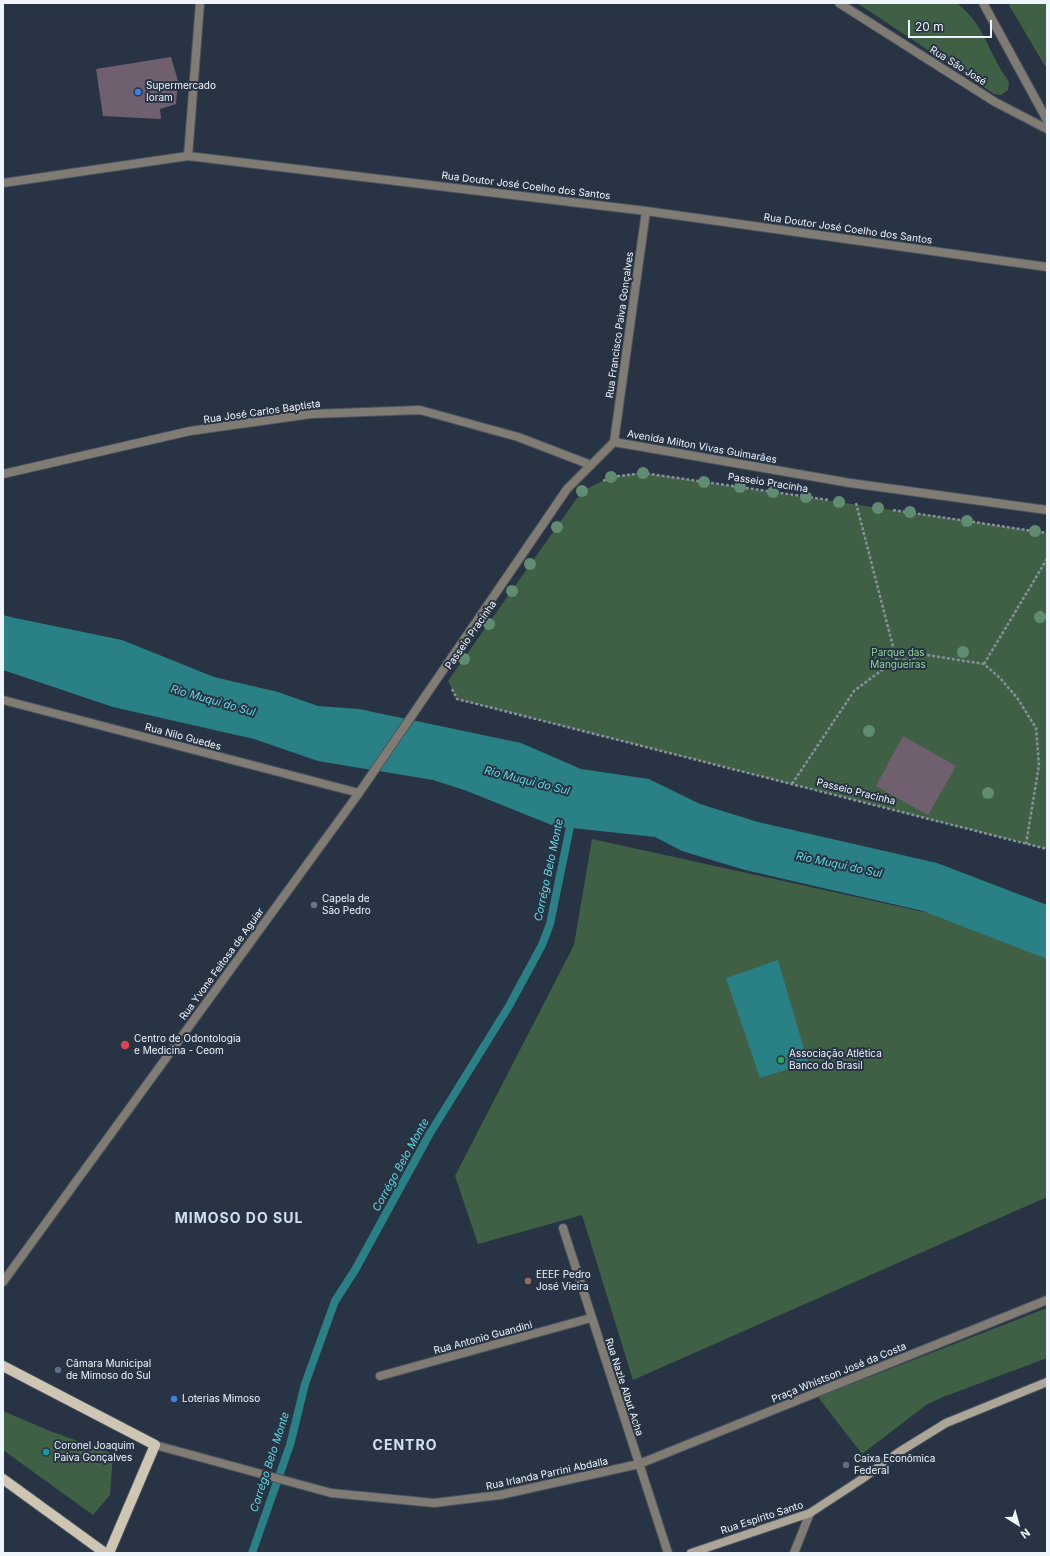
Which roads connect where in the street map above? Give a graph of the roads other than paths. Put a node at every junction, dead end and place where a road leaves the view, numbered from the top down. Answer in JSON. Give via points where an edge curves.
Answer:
{"nodes":[{"id":1,"x":200,"y":3,"type":"edge"},
{"id":2,"x":839,"y":3,"type":"edge"},
{"id":3,"x":983,"y":3,"type":"edge"},
{"id":4,"x":1047,"y":120,"type":"edge"},
{"id":5,"x":1047,"y":129,"type":"edge"},
{"id":6,"x":188,"y":156,"type":"junction"},
{"id":7,"x":3,"y":183,"type":"edge"},
{"id":8,"x":646,"y":210,"type":"junction"},
{"id":9,"x":1047,"y":267,"type":"edge"},
{"id":10,"x":614,"y":442,"type":"junction"},
{"id":11,"x":591,"y":465,"type":"junction"},
{"id":12,"x":3,"y":474,"type":"edge"},
{"id":13,"x":1047,"y":510,"type":"edge"},
{"id":14,"x":428,"y":691,"type":"joint"},
{"id":15,"x":3,"y":700,"type":"edge"},
{"id":16,"x":358,"y":792,"type":"junction"},
{"id":17,"x":563,"y":1228,"type":"dead end"},
{"id":18,"x":3,"y":1282,"type":"edge"},
{"id":19,"x":1047,"y":1300,"type":"edge"},
{"id":20,"x":592,"y":1318,"type":"junction"},
{"id":21,"x":3,"y":1366,"type":"edge"},
{"id":22,"x":380,"y":1376,"type":"dead end"},
{"id":23,"x":1047,"y":1382,"type":"edge"},
{"id":24,"x":155,"y":1445,"type":"junction"},
{"id":25,"x":639,"y":1464,"type":"junction"},
{"id":26,"x":3,"y":1479,"type":"edge"},
{"id":27,"x":810,"y":1513,"type":"junction"},
{"id":28,"x":105,"y":1553,"type":"edge"},
{"id":29,"x":109,"y":1553,"type":"edge"},
{"id":30,"x":668,"y":1553,"type":"edge"},
{"id":31,"x":691,"y":1553,"type":"edge"},
{"id":32,"x":794,"y":1553,"type":"edge"}],
"edges":[{"from":1,"to":6,"type":"street"},
{"from":2,"to":5,"type":"street","name":"Rua São José","via":[[995,102]]},
{"from":3,"to":4,"type":"street"},
{"from":6,"to":7,"type":"street","name":"Rua Doutor José Coelho dos Santos"},
{"from":6,"to":8,"type":"street","name":"Rua Doutor José Coelho dos Santos"},
{"from":8,"to":9,"type":"street","name":"Rua Doutor José Coelho dos Santos"},
{"from":8,"to":10,"type":"street","name":"Rua Francisco Paiva Gonçalves"},
{"from":10,"to":11,"type":"street","name":"Avenida Milton Vivas Guimarães"},
{"from":10,"to":13,"type":"street","name":"Avenida Milton Vivas Guimarães","via":[[850,483]]},
{"from":11,"to":12,"type":"street","name":"Rua José Carlos Baptista","via":[[518,437],[420,410],[311,414],[190,431]]},
{"from":11,"to":14,"type":"street","name":"Avenida Milton Vivas Guimarães","via":[[567,489]]},
{"from":14,"to":16,"type":"street","name":"Rua Yvone Feitosa de Aguiar"},
{"from":15,"to":16,"type":"street","name":"Rua Nilo Guedes"},
{"from":16,"to":18,"type":"street","name":"Rua Yvone Feitosa de Aguiar"},
{"from":17,"to":20,"type":"street","name":"Rua Nazle Albut Acha"},
{"from":19,"to":25,"type":"street","name":"Praça Whistson José da Costa"},
{"from":20,"to":22,"type":"street","name":"Rua Antonio Guandini"},
{"from":20,"to":25,"type":"street","name":"Rua Nazle Albut Acha"},
{"from":21,"to":24,"type":"main road"},
{"from":23,"to":27,"type":"main road","name":"Rua Espírito Santo","via":[[946,1424],[899,1452]]},
{"from":24,"to":25,"type":"street","name":"Rua Irlanda Parrini Abdalla","via":[[331,1493],[434,1503],[500,1495]]},
{"from":24,"to":29,"type":"main road"},
{"from":25,"to":30,"type":"street","name":"Rua Nazle Albut Acha"},
{"from":26,"to":28,"type":"main road"},
{"from":27,"to":31,"type":"main road","name":"Rua Espírito Santo"},
{"from":27,"to":32,"type":"street"}]}
